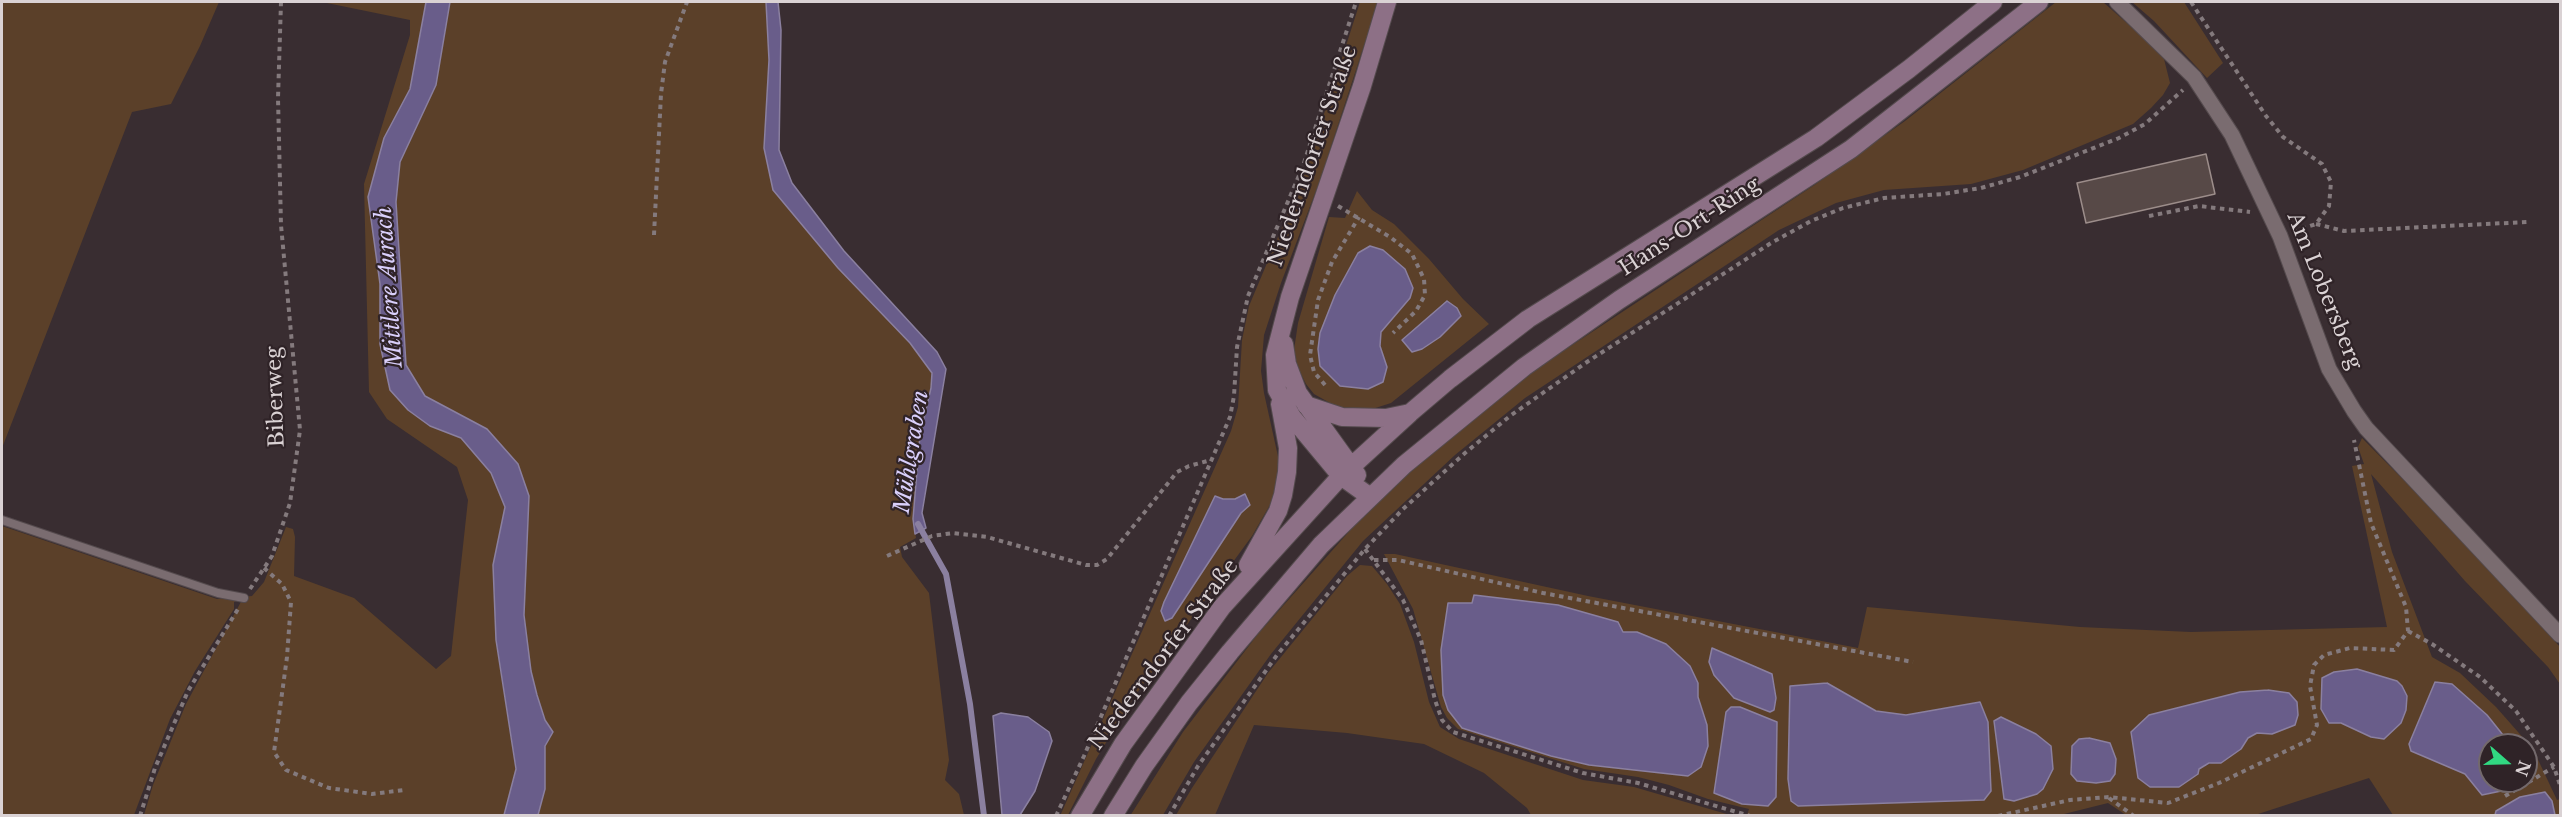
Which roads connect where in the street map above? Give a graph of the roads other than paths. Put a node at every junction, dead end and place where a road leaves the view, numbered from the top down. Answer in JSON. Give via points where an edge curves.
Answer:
{"nodes":[{"id":1,"x":1387,"y":2,"type":"edge"},
{"id":2,"x":1993,"y":2,"type":"edge"},
{"id":3,"x":2039,"y":2,"type":"edge"},
{"id":4,"x":2117,"y":2,"type":"edge"},
{"id":5,"x":1282,"y":324,"type":"junction"},
{"id":6,"x":1277,"y":390,"type":"junction"},
{"id":7,"x":1306,"y":405,"type":"junction"},
{"id":8,"x":1410,"y":413,"type":"junction"},
{"id":9,"x":1347,"y":470,"type":"junction"},
{"id":10,"x":1369,"y":496,"type":"junction"},
{"id":11,"x":2,"y":520,"type":"edge"},
{"id":12,"x":244,"y":598,"type":"road end"},
{"id":13,"x":1222,"y":607,"type":"junction"},
{"id":14,"x":2560,"y":635,"type":"edge"},
{"id":15,"x":1080,"y":816,"type":"edge"},
{"id":16,"x":1113,"y":816,"type":"edge"}],
"edges":[{"from":1,"to":5,"type":"main road","name":"Niederndorfer Straße"},
{"from":2,"to":8,"type":"main road","name":"Hans-Ort-Ring","via":[[1816,138],[1528,320]]},
{"from":3,"to":10,"type":"main road","name":"Hans-Ort-Ring","via":[[1851,149],[1619,300],[1524,367]]},
{"from":4,"to":14,"type":"street","name":"Am Lobersberg","via":[[2194,77],[2232,135],[2269,208],[2329,369],[2354,411]]},
{"from":5,"to":6,"type":"main road","name":"Niederndorfer Straße","via":[[1275,355]]},
{"from":5,"to":7,"type":"main road","name":"Niederndorfer Straße","via":[[1287,364]]},
{"from":6,"to":9,"type":"main road","name":"Niederndorfer Straße","via":[[1297,423]]},
{"from":6,"to":13,"type":"main road","via":[[1288,448],[1283,495],[1260,545]]},
{"from":7,"to":8,"type":"main road","via":[[1352,418]]},
{"from":7,"to":9,"type":"main road","name":"Niederndorfer Straße"},
{"from":8,"to":9,"type":"main road","name":"Hans-Ort-Ring"},
{"from":9,"to":10,"type":"main road","name":"Niederndorfer Straße"},
{"from":9,"to":13,"type":"main road","name":"Niederndorfer Straße"},
{"from":10,"to":16,"type":"main road","via":[[1321,545],[1230,652],[1183,712]]},
{"from":11,"to":12,"type":"lane","via":[[207,590]]},
{"from":13,"to":15,"type":"main road","name":"Niederndorfer Straße","via":[[1123,744]]}]}
